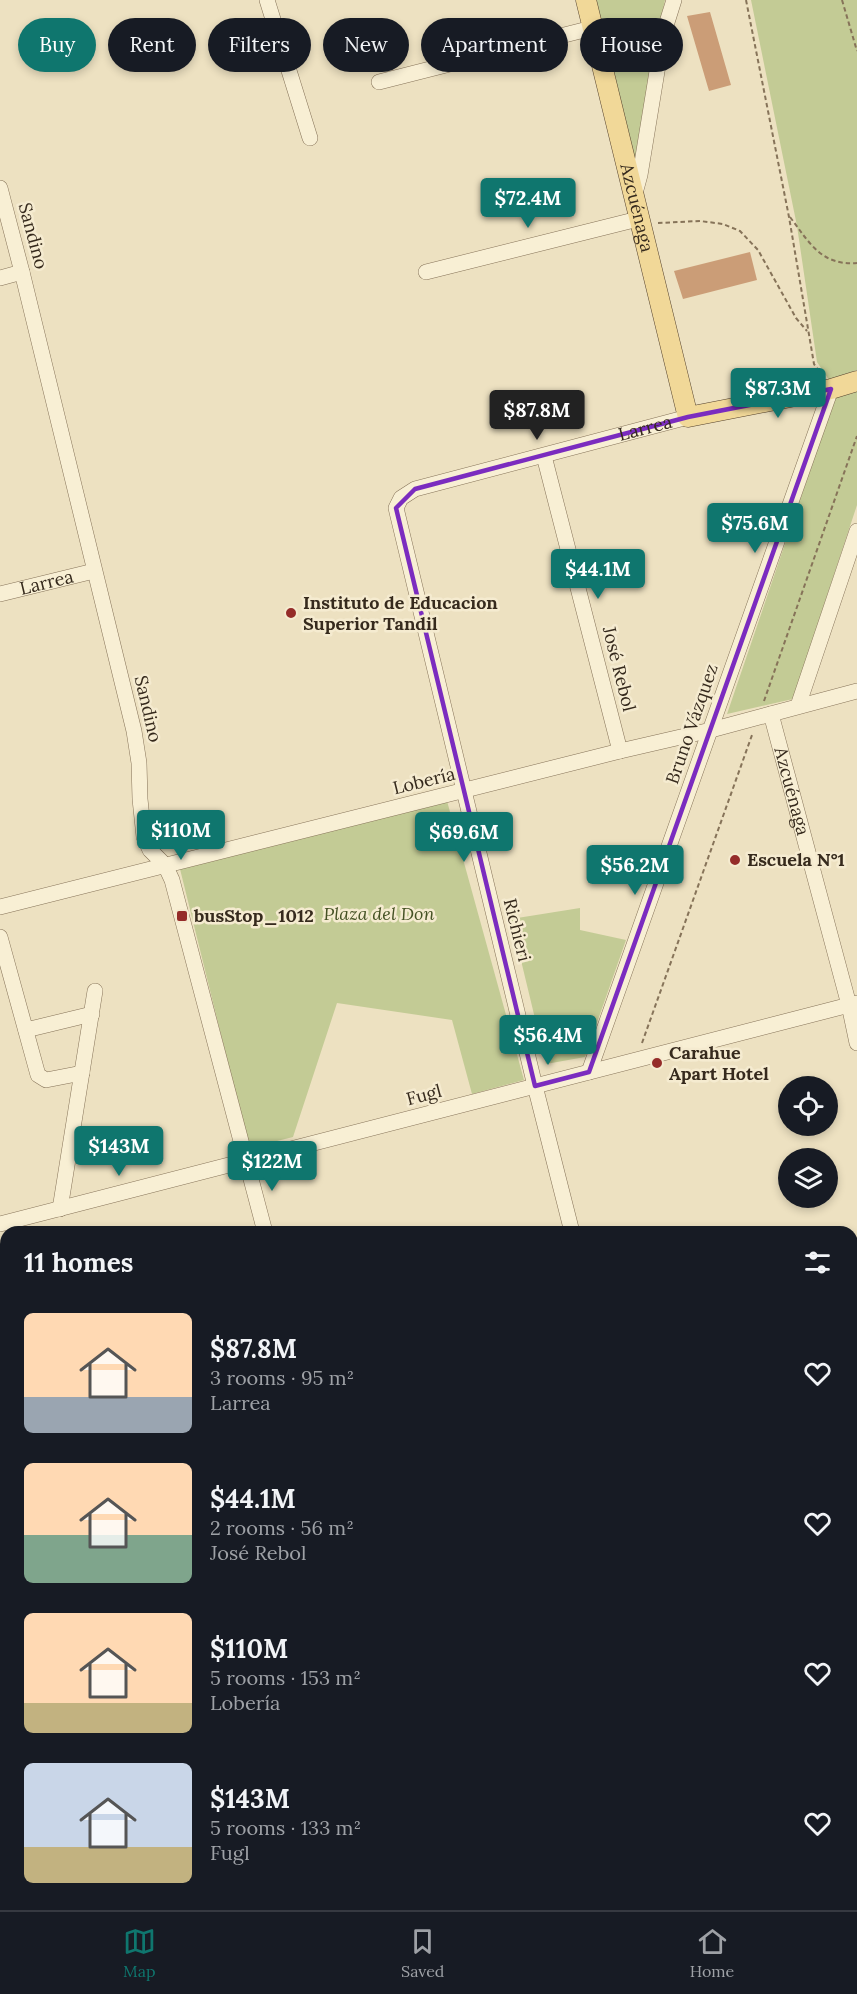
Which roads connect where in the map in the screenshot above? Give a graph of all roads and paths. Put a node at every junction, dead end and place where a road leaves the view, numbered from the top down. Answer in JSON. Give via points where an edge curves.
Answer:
{"nodes":[{"id":1,"x":267,"y":0,"type":"edge"},
{"id":2,"x":586,"y":0,"type":"edge"},
{"id":3,"x":674,"y":0,"type":"edge"},
{"id":4,"x":746,"y":0,"type":"edge"},
{"id":5,"x":842,"y":0,"type":"edge"},
{"id":6,"x":590,"y":18,"type":"edge"},
{"id":7,"x":580,"y":31,"type":"edge"},
{"id":8,"x":857,"y":51,"type":"edge"},
{"id":9,"x":603,"y":72,"type":"edge"},
{"id":10,"x":379,"y":82,"type":"dead end"},
{"id":11,"x":310,"y":138,"type":"dead end"},
{"id":12,"x":0,"y":188,"type":"edge"},
{"id":13,"x":633,"y":199,"type":"junction"},
{"id":14,"x":789,"y":217,"type":"junction"},
{"id":15,"x":639,"y":224,"type":"junction"},
{"id":16,"x":857,"y":263,"type":"edge"},
{"id":17,"x":426,"y":272,"type":"dead end"},
{"id":18,"x":22,"y":273,"type":"junction"},
{"id":19,"x":0,"y":278,"type":"edge"},
{"id":20,"x":809,"y":333,"type":"junction"},
{"id":21,"x":857,"y":381,"type":"edge"},
{"id":22,"x":831,"y":389,"type":"junction"},
{"id":23,"x":688,"y":417,"type":"junction"},
{"id":24,"x":857,"y":436,"type":"edge"},
{"id":25,"x":544,"y":456,"type":"junction"},
{"id":26,"x":401,"y":498,"type":"joint"},
{"id":27,"x":857,"y":531,"type":"edge"},
{"id":28,"x":94,"y":571,"type":"junction"},
{"id":29,"x":0,"y":594,"type":"edge"},
{"id":30,"x":857,"y":691,"type":"edge"},
{"id":31,"x":798,"y":706,"type":"junction"},
{"id":32,"x":765,"y":716,"type":"junction"},
{"id":33,"x":711,"y":730,"type":"junction"},
{"id":34,"x":620,"y":752,"type":"junction"},
{"id":35,"x":464,"y":791,"type":"junction"},
{"id":36,"x":165,"y":865,"type":"junction"},
{"id":37,"x":0,"y":908,"type":"edge"},
{"id":38,"x":0,"y":937,"type":"edge"},
{"id":39,"x":95,"y":991,"type":"dead end"},
{"id":40,"x":853,"y":1004,"type":"edge"},
{"id":41,"x":92,"y":1014,"type":"junction"},
{"id":42,"x":26,"y":1030,"type":"junction"},
{"id":43,"x":857,"y":1043,"type":"edge"},
{"id":44,"x":636,"y":1060,"type":"junction"},
{"id":45,"x":590,"y":1072,"type":"junction"},
{"id":46,"x":82,"y":1073,"type":"junction"},
{"id":47,"x":535,"y":1086,"type":"junction"},
{"id":48,"x":247,"y":1161,"type":"junction"},
{"id":49,"x":60,"y":1209,"type":"junction"},
{"id":50,"x":0,"y":1224,"type":"edge"},
{"id":51,"x":263,"y":1226,"type":"edge"},
{"id":52,"x":570,"y":1226,"type":"edge"}],
"edges":[{"from":1,"to":11,"type":"street"},
{"from":2,"to":6,"type":"main road","name":"Azcuénaga"},
{"from":3,"to":13,"type":"street","via":[[663,35]]},
{"from":4,"to":14,"type":"path"},
{"from":5,"to":8,"type":"path"},
{"from":7,"to":10,"type":"street"},
{"from":9,"to":13,"type":"main road","name":"Azcuénaga"},
{"from":12,"to":18,"type":"street","name":"Sandino"},
{"from":13,"to":15,"type":"main road","name":"Azcuénaga"},
{"from":14,"to":16,"type":"path","via":[[817,253],[841,263]]},
{"from":14,"to":20,"type":"path"},
{"from":15,"to":17,"type":"street"},
{"from":15,"to":20,"type":"path","via":[[700,221],[740,231],[758,250],[796,318]]},
{"from":15,"to":23,"type":"main road","name":"Azcuénaga"},
{"from":18,"to":19,"type":"street"},
{"from":18,"to":28,"type":"street","name":"Sandino"},
{"from":20,"to":22,"type":"path","via":[[814,364]]},
{"from":21,"to":22,"type":"main road","name":"Larrea"},
{"from":22,"to":23,"type":"main road","name":"Larrea"},
{"from":22,"to":33,"type":"street","name":"Bruno Vázquez"},
{"from":23,"to":25,"type":"street","name":"Larrea"},
{"from":24,"to":32,"type":"path"},
{"from":25,"to":26,"type":"street","name":"Larrea","via":[[415,489]]},
{"from":25,"to":34,"type":"street","name":"José Rebol"},
{"from":26,"to":35,"type":"street","name":"Richieri","via":[[396,508]]},
{"from":27,"to":31,"type":"street"},
{"from":28,"to":29,"type":"street","name":"Larrea"},
{"from":28,"to":36,"type":"street","name":"Sandino","via":[[134,731],[144,837]]},
{"from":30,"to":31,"type":"street","name":"Lobería"},
{"from":31,"to":32,"type":"street","name":"Lobería"},
{"from":32,"to":33,"type":"street","name":"Lobería"},
{"from":32,"to":40,"type":"street","name":"Azcuénaga"},
{"from":32,"to":44,"type":"path"},
{"from":33,"to":34,"type":"street","name":"Lobería"},
{"from":33,"to":45,"type":"street","name":"Bruno Vázquez"},
{"from":34,"to":35,"type":"street","name":"Lobería"},
{"from":35,"to":36,"type":"street","name":"Lobería"},
{"from":35,"to":47,"type":"street","name":"Richieri"},
{"from":36,"to":37,"type":"street","name":"Lobería"},
{"from":36,"to":48,"type":"street","name":"Sandino"},
{"from":38,"to":42,"type":"street"},
{"from":39,"to":41,"type":"street"},
{"from":40,"to":43,"type":"street","name":"Azcuénaga"},
{"from":40,"to":44,"type":"street","name":"Fugl"},
{"from":41,"to":42,"type":"street"},
{"from":41,"to":46,"type":"street"},
{"from":42,"to":46,"type":"street","via":[[38,1075],[46,1080]]},
{"from":44,"to":45,"type":"street","name":"Fugl"},
{"from":45,"to":47,"type":"street","name":"Fugl"},
{"from":46,"to":49,"type":"street"},
{"from":47,"to":48,"type":"street","name":"Fugl"},
{"from":47,"to":52,"type":"street","name":"Richieri"},
{"from":48,"to":49,"type":"street","name":"Fugl"},
{"from":48,"to":51,"type":"street","name":"Sandino"},
{"from":49,"to":50,"type":"street","name":"Fugl"}]}
